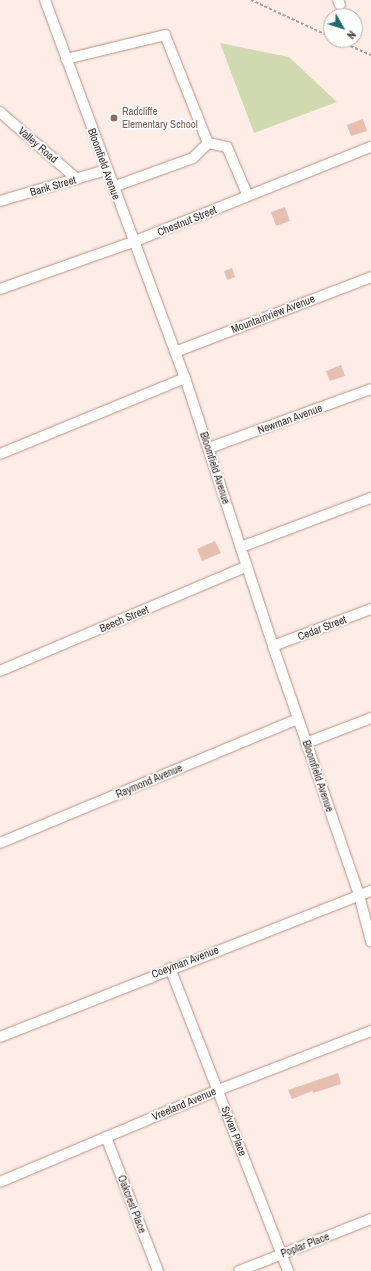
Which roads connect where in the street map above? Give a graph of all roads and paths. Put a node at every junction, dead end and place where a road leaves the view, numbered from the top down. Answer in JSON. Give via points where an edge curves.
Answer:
{"nodes":[{"id":1,"x":45,"y":0,"type":"edge"},
{"id":2,"x":251,"y":0,"type":"edge"},
{"id":3,"x":323,"y":33,"type":"edge"},
{"id":4,"x":354,"y":48,"type":"edge"},
{"id":5,"x":371,"y":56,"type":"edge"},
{"id":6,"x":66,"y":59,"type":"junction"},
{"id":7,"x":0,"y":112,"type":"edge"},
{"id":8,"x":208,"y":143,"type":"junction"},
{"id":9,"x":371,"y":147,"type":"edge"},
{"id":10,"x":106,"y":170,"type":"junction"},
{"id":11,"x":77,"y":179,"type":"junction"},
{"id":12,"x":113,"y":187,"type":"junction"},
{"id":13,"x":248,"y":196,"type":"junction"},
{"id":14,"x":0,"y":202,"type":"edge"},
{"id":15,"x":134,"y":242,"type":"junction"},
{"id":16,"x":371,"y":277,"type":"edge"},
{"id":17,"x":0,"y":289,"type":"edge"},
{"id":18,"x":175,"y":352,"type":"junction"},
{"id":19,"x":185,"y":378,"type":"junction"},
{"id":20,"x":371,"y":389,"type":"edge"},
{"id":21,"x":209,"y":448,"type":"junction"},
{"id":22,"x":0,"y":454,"type":"edge"},
{"id":23,"x":371,"y":498,"type":"edge"},
{"id":24,"x":241,"y":547,"type":"junction"},
{"id":25,"x":247,"y":566,"type":"junction"},
{"id":26,"x":371,"y":609,"type":"edge"},
{"id":27,"x":273,"y":646,"type":"junction"},
{"id":28,"x":0,"y":671,"type":"edge"},
{"id":29,"x":371,"y":718,"type":"edge"},
{"id":30,"x":298,"y":719,"type":"junction"},
{"id":31,"x":306,"y":743,"type":"junction"},
{"id":32,"x":0,"y":842,"type":"edge"},
{"id":33,"x":371,"y":891,"type":"edge"},
{"id":34,"x":359,"y":895,"type":"junction"},
{"id":35,"x":371,"y":941,"type":"edge"},
{"id":36,"x":170,"y":968,"type":"junction"},
{"id":37,"x":371,"y":1031,"type":"edge"},
{"id":38,"x":0,"y":1037,"type":"edge"},
{"id":39,"x":218,"y":1090,"type":"junction"},
{"id":40,"x":106,"y":1137,"type":"junction"},
{"id":41,"x":0,"y":1182,"type":"edge"},
{"id":42,"x":371,"y":1219,"type":"edge"},
{"id":43,"x":282,"y":1254,"type":"junction"},
{"id":44,"x":158,"y":1271,"type":"edge"},
{"id":45,"x":240,"y":1271,"type":"edge"},
{"id":46,"x":288,"y":1271,"type":"edge"}],
"edges":[{"from":1,"to":6,"type":"street","name":"Bloomfield Avenue"},
{"from":2,"to":3,"type":"path"},
{"from":4,"to":5,"type":"path"},
{"from":6,"to":8,"type":"street","via":[[165,34]]},
{"from":6,"to":10,"type":"street","name":"Bloomfield Avenue"},
{"from":7,"to":11,"type":"street","name":"Valley Road"},
{"from":8,"to":12,"type":"street","via":[[196,156]]},
{"from":8,"to":13,"type":"street","via":[[227,147]]},
{"from":9,"to":13,"type":"street","name":"Chestnut Street"},
{"from":10,"to":11,"type":"street","name":"Bank Street"},
{"from":10,"to":12,"type":"street","name":"Bloomfield Avenue"},
{"from":11,"to":14,"type":"street","name":"Bank Street"},
{"from":12,"to":15,"type":"street","name":"Bloomfield Avenue"},
{"from":13,"to":15,"type":"street","name":"Chestnut Street"},
{"from":15,"to":17,"type":"street","name":"Chestnut Street"},
{"from":15,"to":18,"type":"street","name":"Bloomfield Avenue"},
{"from":16,"to":18,"type":"street","name":"Mountainview Avenue"},
{"from":18,"to":19,"type":"street","name":"Bloomfield Avenue"},
{"from":19,"to":21,"type":"street","name":"Bloomfield Avenue"},
{"from":19,"to":22,"type":"street"},
{"from":20,"to":21,"type":"street","name":"Newman Avenue"},
{"from":21,"to":24,"type":"street","name":"Bloomfield Avenue"},
{"from":23,"to":24,"type":"street"},
{"from":24,"to":25,"type":"street","name":"Bloomfield Avenue"},
{"from":25,"to":27,"type":"street","name":"Bloomfield Avenue"},
{"from":25,"to":28,"type":"street","name":"Beech Street"},
{"from":26,"to":27,"type":"street","name":"Cedar Street"},
{"from":27,"to":30,"type":"street","name":"Bloomfield Avenue"},
{"from":29,"to":31,"type":"street"},
{"from":30,"to":31,"type":"street","name":"Bloomfield Avenue"},
{"from":30,"to":32,"type":"street","name":"Raymond Avenue"},
{"from":31,"to":34,"type":"street","name":"Bloomfield Avenue"},
{"from":33,"to":34,"type":"street","name":"Coeyman Avenue"},
{"from":34,"to":35,"type":"street","name":"Bloomfield Avenue"},
{"from":34,"to":36,"type":"street","name":"Coeyman Avenue"},
{"from":36,"to":38,"type":"street","name":"Coeyman Avenue"},
{"from":36,"to":39,"type":"street","name":"Sylvan Place"},
{"from":37,"to":39,"type":"street","name":"Vreeland Avenue"},
{"from":39,"to":40,"type":"street","name":"Vreeland Avenue"},
{"from":39,"to":43,"type":"street","name":"Sylvan Place"},
{"from":40,"to":41,"type":"street","name":"Vreeland Avenue"},
{"from":40,"to":44,"type":"street","name":"Oakcrest Place"},
{"from":42,"to":43,"type":"street","name":"Poplar Place"},
{"from":43,"to":45,"type":"street","name":"Poplar Place"},
{"from":43,"to":46,"type":"street","name":"Sylvan Place"}]}
